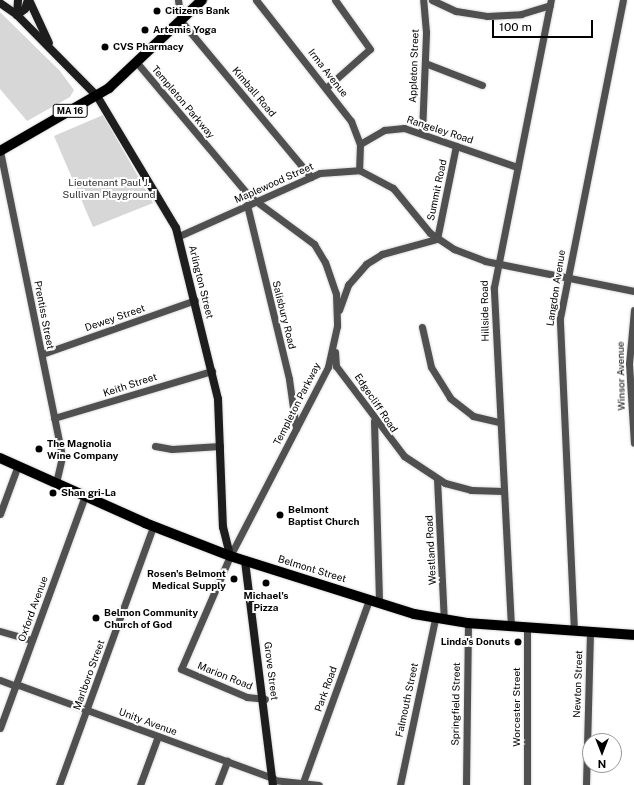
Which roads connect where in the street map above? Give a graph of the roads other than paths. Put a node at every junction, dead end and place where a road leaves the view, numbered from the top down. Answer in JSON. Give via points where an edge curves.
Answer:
{"nodes":[{"id":1,"x":18,"y":0,"type":"edge"},
{"id":2,"x":28,"y":0,"type":"edge"},
{"id":3,"x":178,"y":0,"type":"edge"},
{"id":4,"x":202,"y":0,"type":"edge"},
{"id":5,"x":256,"y":0,"type":"edge"},
{"id":6,"x":335,"y":0,"type":"edge"},
{"id":7,"x":423,"y":0,"type":"edge"},
{"id":8,"x":432,"y":0,"type":"edge"},
{"id":9,"x":622,"y":0,"type":"edge"},
{"id":10,"x":0,"y":3,"type":"edge"},
{"id":11,"x":550,"y":3,"type":"edge"},
{"id":12,"x":16,"y":14,"type":"junction"},
{"id":13,"x":181,"y":21,"type":"junction"},
{"id":14,"x":53,"y":50,"type":"junction"},
{"id":15,"x":425,"y":63,"type":"junction"},
{"id":16,"x":138,"y":64,"type":"junction"},
{"id":17,"x":482,"y":85,"type":"dead end"},
{"id":18,"x":327,"y":87,"type":"junction"},
{"id":19,"x":98,"y":96,"type":"junction"},
{"id":20,"x":422,"y":134,"type":"junction"},
{"id":21,"x":360,"y":144,"type":"junction"},
{"id":22,"x":456,"y":146,"type":"junction"},
{"id":23,"x":0,"y":151,"type":"edge"},
{"id":24,"x":516,"y":167,"type":"junction"},
{"id":25,"x":359,"y":170,"type":"junction"},
{"id":26,"x":311,"y":177,"type":"junction"},
{"id":27,"x":258,"y":201,"type":"junction"},
{"id":28,"x":247,"y":205,"type":"junction"},
{"id":29,"x":179,"y":236,"type":"junction"},
{"id":30,"x":437,"y":239,"type":"junction"},
{"id":31,"x":497,"y":263,"type":"junction"},
{"id":32,"x":566,"y":277,"type":"junction"},
{"id":33,"x":634,"y":291,"type":"edge"},
{"id":34,"x":195,"y":300,"type":"junction"},
{"id":35,"x":634,"y":310,"type":"edge"},
{"id":36,"x":336,"y":326,"type":"junction"},
{"id":37,"x":422,"y":327,"type":"dead end"},
{"id":38,"x":42,"y":354,"type":"junction"},
{"id":39,"x":212,"y":371,"type":"junction"},
{"id":40,"x":54,"y":418,"type":"junction"},
{"id":41,"x":374,"y":421,"type":"junction"},
{"id":42,"x":500,"y":422,"type":"junction"},
{"id":43,"x":296,"y":429,"type":"junction"},
{"id":44,"x":634,"y":443,"type":"edge"},
{"id":45,"x":155,"y":446,"type":"dead end"},
{"id":46,"x":220,"y":446,"type":"junction"},
{"id":47,"x":0,"y":458,"type":"edge"},
{"id":48,"x":18,"y":465,"type":"junction"},
{"id":49,"x":437,"y":479,"type":"junction"},
{"id":50,"x":56,"y":482,"type":"junction"},
{"id":51,"x":503,"y":491,"type":"junction"},
{"id":52,"x":85,"y":496,"type":"junction"},
{"id":53,"x":0,"y":514,"type":"edge"},
{"id":54,"x":153,"y":526,"type":"junction"},
{"id":55,"x":230,"y":556,"type":"junction"},
{"id":56,"x":245,"y":561,"type":"junction"},
{"id":57,"x":374,"y":601,"type":"junction"},
{"id":58,"x":440,"y":620,"type":"junction"},
{"id":59,"x":468,"y":624,"type":"junction"},
{"id":60,"x":511,"y":627,"type":"junction"},
{"id":61,"x":527,"y":628,"type":"junction"},
{"id":62,"x":0,"y":631,"type":"edge"},
{"id":63,"x":574,"y":631,"type":"junction"},
{"id":64,"x":590,"y":632,"type":"junction"},
{"id":65,"x":634,"y":635,"type":"edge"},
{"id":66,"x":32,"y":640,"type":"junction"},
{"id":67,"x":0,"y":680,"type":"edge"},
{"id":68,"x":16,"y":685,"type":"junction"},
{"id":69,"x":265,"y":699,"type":"junction"},
{"id":70,"x":87,"y":710,"type":"junction"},
{"id":71,"x":0,"y":728,"type":"edge"},
{"id":72,"x":158,"y":736,"type":"junction"},
{"id":73,"x":227,"y":761,"type":"junction"},
{"id":74,"x":273,"y":781,"type":"edge"},
{"id":75,"x":302,"y":784,"type":"edge"},
{"id":76,"x":59,"y":785,"type":"edge"},
{"id":77,"x":140,"y":785,"type":"edge"},
{"id":78,"x":218,"y":785,"type":"edge"},
{"id":79,"x":319,"y":785,"type":"edge"},
{"id":80,"x":400,"y":785,"type":"edge"},
{"id":81,"x":466,"y":785,"type":"edge"},
{"id":82,"x":527,"y":785,"type":"edge"},
{"id":83,"x":586,"y":785,"type":"edge"}],
"edges":[{"from":1,"to":12,"type":"street"},
{"from":2,"to":12,"type":"street","via":[[25,9]]},
{"from":2,"to":14,"type":"street","name":"Arlington Street"},
{"from":3,"to":13,"type":"street"},
{"from":4,"to":13,"type":"main road","number":"MA 16"},
{"from":5,"to":18,"type":"street","name":"Irma Avenue"},
{"from":6,"to":18,"type":"street","via":[[368,40],[370,49]]},
{"from":7,"to":15,"type":"street","name":"Appleton Street"},
{"from":8,"to":11,"type":"street","via":[[456,11],[482,15],[521,14]]},
{"from":9,"to":32,"type":"street","name":"Langdon Avenue"},
{"from":10,"to":12,"type":"street"},
{"from":11,"to":24,"type":"street","name":"Hillside Road"},
{"from":12,"to":14,"type":"street","name":"Arlington Street"},
{"from":13,"to":16,"type":"main road","number":"MA 16"},
{"from":13,"to":26,"type":"street","name":"Kimball Road"},
{"from":14,"to":19,"type":"street","name":"Arlington Street"},
{"from":15,"to":17,"type":"street"},
{"from":15,"to":20,"type":"street","name":"Appleton Street"},
{"from":16,"to":19,"type":"main road","number":"MA 16"},
{"from":16,"to":27,"type":"street","name":"Templeton Parkway","via":[[249,196]]},
{"from":18,"to":21,"type":"street","name":"Irma Avenue","via":[[351,121]]},
{"from":19,"to":23,"type":"main road","number":"MA 16"},
{"from":19,"to":29,"type":"street","name":"Arlington Street"},
{"from":20,"to":21,"type":"street","name":"Rangeley Road","via":[[390,128]]},
{"from":20,"to":22,"type":"street","name":"Rangeley Road"},
{"from":21,"to":25,"type":"street","name":"Irma Avenue"},
{"from":22,"to":24,"type":"street","name":"Rangeley Road"},
{"from":22,"to":30,"type":"street","name":"Summit Road"},
{"from":23,"to":38,"type":"street","name":"Prentiss Street"},
{"from":24,"to":31,"type":"street","name":"Hillside Road"},
{"from":25,"to":26,"type":"street","name":"Maplewood Street","via":[[330,170]]},
{"from":25,"to":30,"type":"street","name":"Maplewood Street","via":[[393,188]]},
{"from":26,"to":27,"type":"street","name":"Maplewood Street"},
{"from":27,"to":28,"type":"street","name":"Maplewood Street"},
{"from":27,"to":36,"type":"street","name":"Templeton Parkway","via":[[306,236],[321,253],[334,289]]},
{"from":28,"to":29,"type":"street","name":"Maplewood Street"},
{"from":28,"to":43,"type":"street","name":"Salisbury Road","via":[[290,379]]},
{"from":29,"to":34,"type":"street","name":"Arlington Street"},
{"from":30,"to":31,"type":"street","name":"Maplewood Street","via":[[463,253]]},
{"from":30,"to":36,"type":"street","name":"Edgecliff Road","via":[[382,254],[366,264],[344,293]]},
{"from":31,"to":32,"type":"street","name":"Maplewood Street"},
{"from":31,"to":42,"type":"street","name":"Hillside Road","via":[[493,298]]},
{"from":32,"to":33,"type":"street","name":"Maplewood Street"},
{"from":32,"to":63,"type":"street","name":"Langdon Avenue","via":[[559,340]]},
{"from":34,"to":38,"type":"street","name":"Dewey Street"},
{"from":34,"to":39,"type":"street","name":"Arlington Street"},
{"from":35,"to":44,"type":"street","name":"Winsor Avenue","via":[[629,364]]},
{"from":36,"to":41,"type":"street","name":"Edgecliff Road","via":[[336,366],[349,379]]},
{"from":36,"to":43,"type":"street","name":"Templeton Parkway","via":[[328,367]]},
{"from":37,"to":42,"type":"street","via":[[431,367],[450,398],[473,416]]},
{"from":38,"to":40,"type":"street","name":"Prentiss Street"},
{"from":39,"to":40,"type":"street","name":"Keith Street"},
{"from":39,"to":46,"type":"street","name":"Arlington Street","via":[[219,412]]},
{"from":40,"to":50,"type":"street","name":"Prentiss Street","via":[[62,462]]},
{"from":41,"to":49,"type":"street","name":"Edgecliff Road","via":[[404,456]]},
{"from":41,"to":57,"type":"street"},
{"from":42,"to":51,"type":"street","name":"Hillside Road"},
{"from":43,"to":55,"type":"street","name":"Templeton Parkway"},
{"from":45,"to":46,"type":"street","via":[[172,449]]},
{"from":46,"to":55,"type":"street","name":"Arlington Street","via":[[223,527]]},
{"from":47,"to":48,"type":"main road","name":"Belmont Street"},
{"from":48,"to":50,"type":"main road","name":"Belmont Street"},
{"from":48,"to":53,"type":"street"},
{"from":49,"to":51,"type":"street","name":"Edgecliff Road","via":[[471,490]]},
{"from":49,"to":58,"type":"street","name":"Westland Road"},
{"from":50,"to":52,"type":"main road","name":"Belmont Street"},
{"from":51,"to":60,"type":"street","name":"Hillside Road"},
{"from":52,"to":54,"type":"main road","name":"Belmont Street"},
{"from":52,"to":66,"type":"street","name":"Oxford Avenue"},
{"from":54,"to":55,"type":"main road","name":"Belmont Street"},
{"from":54,"to":70,"type":"street","name":"Marlboro Street"},
{"from":55,"to":56,"type":"main road","name":"Belmont Street"},
{"from":55,"to":69,"type":"street","name":"Marion Road","via":[[181,669],[247,697]]},
{"from":56,"to":57,"type":"main road","name":"Belmont Street"},
{"from":56,"to":69,"type":"street","name":"Grove Street"},
{"from":57,"to":58,"type":"main road","name":"Belmont Street"},
{"from":57,"to":75,"type":"street","name":"Park Road"},
{"from":58,"to":59,"type":"main road","name":"Belmont Street"},
{"from":58,"to":80,"type":"street","name":"Falmouth Street"},
{"from":59,"to":60,"type":"main road","name":"Belmont Street"},
{"from":59,"to":81,"type":"street","name":"Springfield Street"},
{"from":60,"to":61,"type":"main road","name":"Belmont Street"},
{"from":61,"to":63,"type":"main road","name":"Belmont Street"},
{"from":61,"to":82,"type":"street","name":"Worcester Street"},
{"from":62,"to":66,"type":"street"},
{"from":63,"to":64,"type":"main road","name":"Belmont Street"},
{"from":64,"to":65,"type":"main road","name":"Belmont Street"},
{"from":64,"to":83,"type":"street","name":"Newton Street"},
{"from":66,"to":68,"type":"street","name":"Oxford Avenue"},
{"from":67,"to":68,"type":"street","name":"Unity Avenue"},
{"from":68,"to":70,"type":"street","name":"Unity Avenue"},
{"from":68,"to":71,"type":"street","name":"Oxford Avenue"},
{"from":69,"to":74,"type":"street","name":"Grove Street"},
{"from":70,"to":72,"type":"street","name":"Unity Avenue"},
{"from":70,"to":76,"type":"street","name":"Marlboro Street"},
{"from":72,"to":73,"type":"street","name":"Unity Avenue"},
{"from":72,"to":77,"type":"street"},
{"from":73,"to":74,"type":"street","name":"Unity Avenue"},
{"from":73,"to":78,"type":"street"},
{"from":74,"to":75,"type":"street","name":"Unity Avenue"},
{"from":75,"to":79,"type":"street","name":"Unity Avenue"}]}
